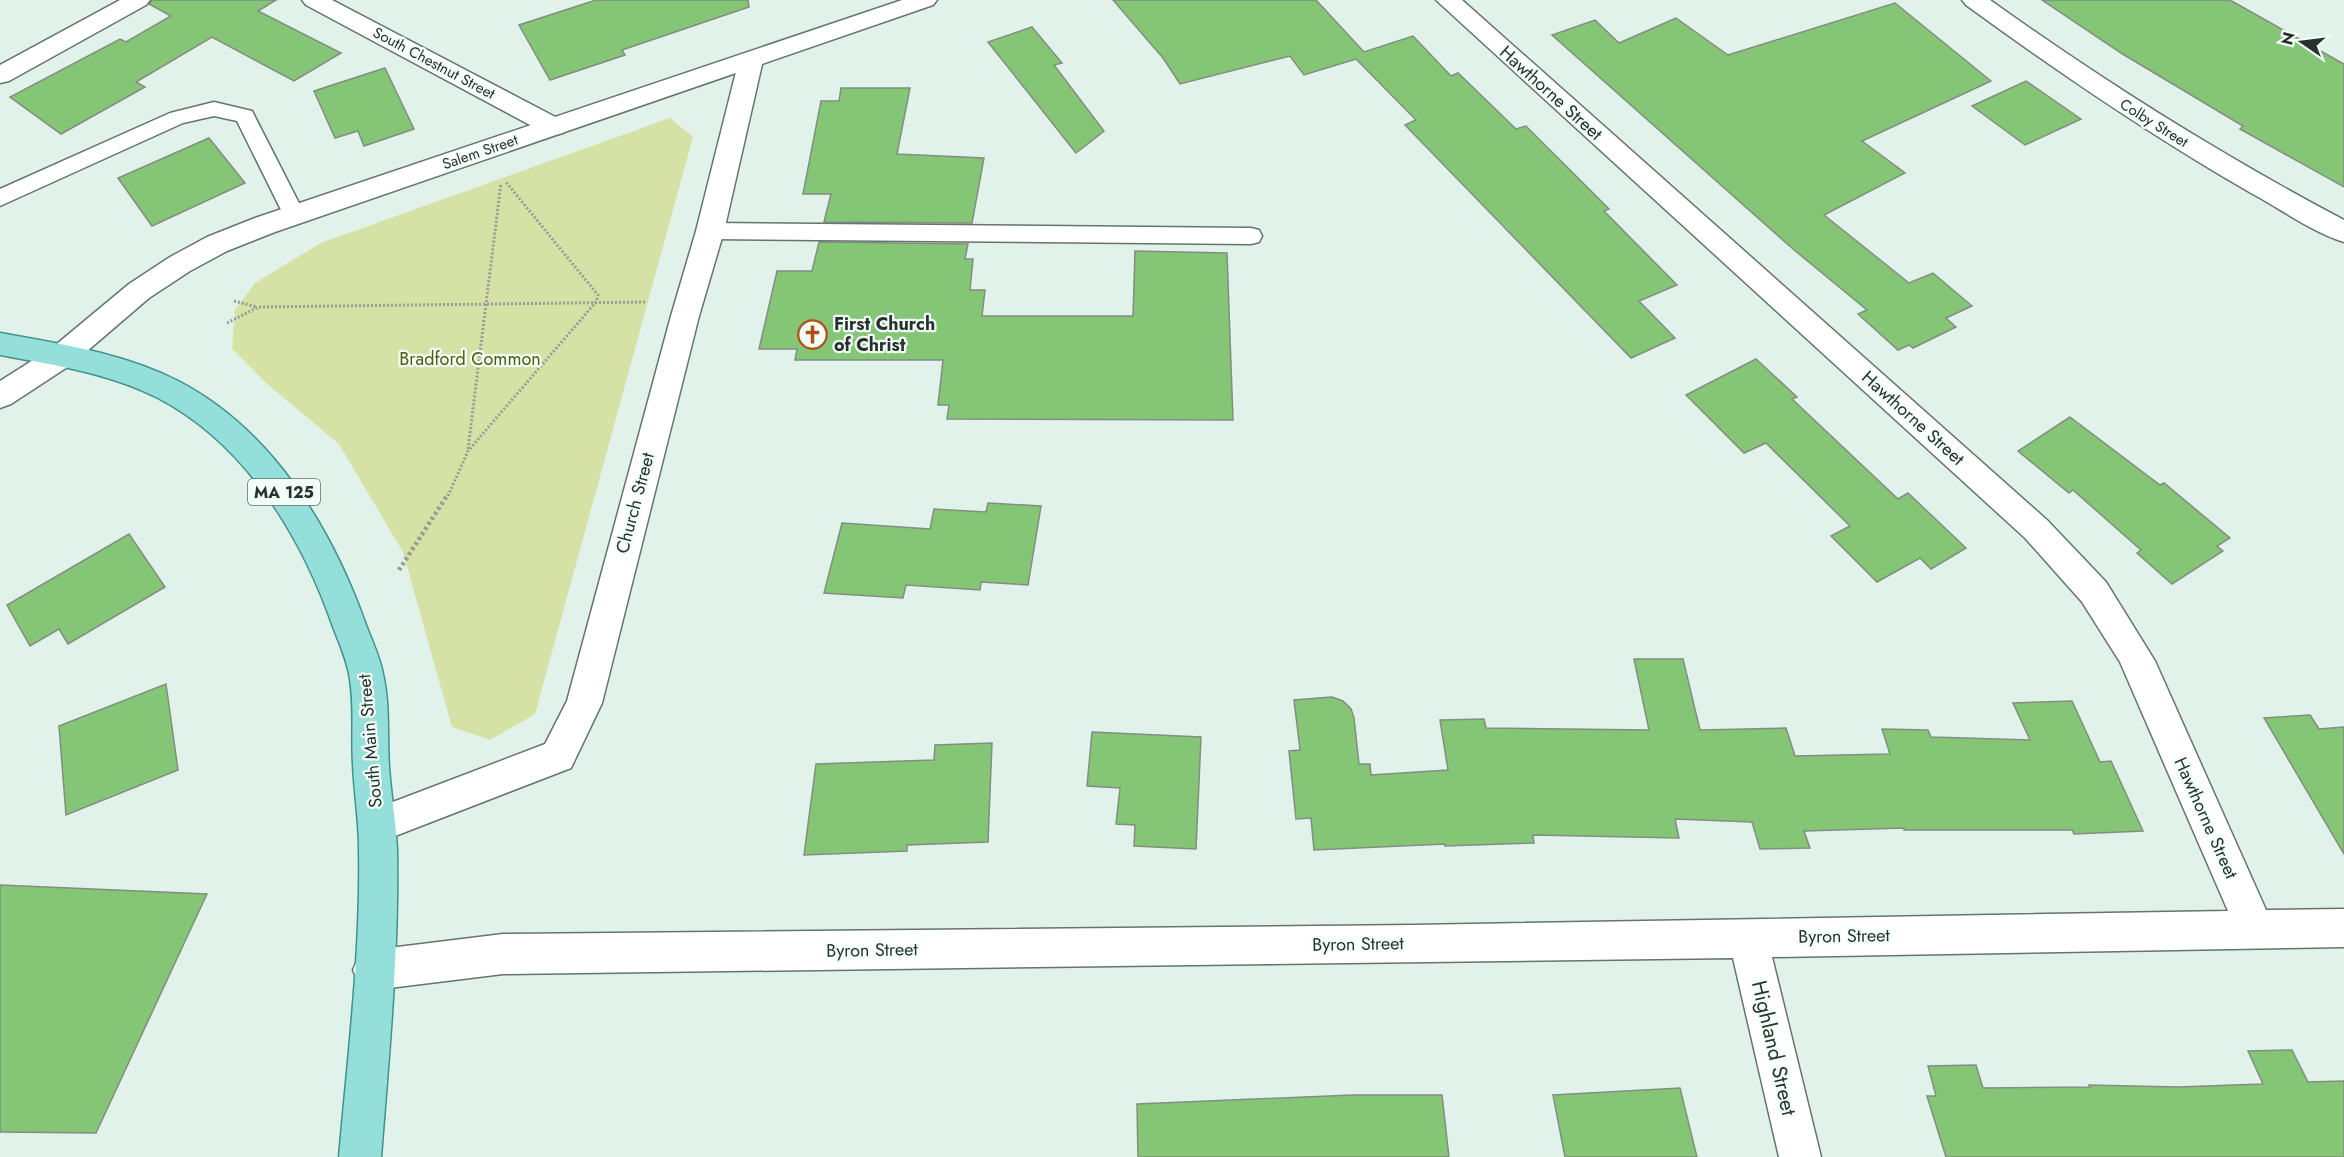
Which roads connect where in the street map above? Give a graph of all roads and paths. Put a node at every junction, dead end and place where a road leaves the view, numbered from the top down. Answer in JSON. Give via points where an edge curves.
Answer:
{"nodes":[{"id":1,"x":138,"y":0,"type":"edge"},
{"id":2,"x":314,"y":0,"type":"edge"},
{"id":3,"x":925,"y":0,"type":"edge"},
{"id":4,"x":1448,"y":0,"type":"edge"},
{"id":5,"x":1974,"y":0,"type":"edge"},
{"id":6,"x":751,"y":60,"type":"junction"},
{"id":7,"x":4,"y":68,"type":"edge"},
{"id":8,"x":554,"y":127,"type":"junction"},
{"id":9,"x":0,"y":198,"type":"edge"},
{"id":10,"x":294,"y":215,"type":"junction"},
{"id":11,"x":710,"y":231,"type":"junction"},
{"id":12,"x":2344,"y":232,"type":"edge"},
{"id":13,"x":1251,"y":236,"type":"dead end"},
{"id":14,"x":234,"y":301,"type":"dead end"},
{"id":15,"x":596,"y":302,"type":"junction"},
{"id":16,"x":654,"y":303,"type":"dead end"},
{"id":17,"x":487,"y":305,"type":"junction"},
{"id":18,"x":258,"y":308,"type":"junction"},
{"id":19,"x":227,"y":323,"type":"dead end"},
{"id":20,"x":0,"y":344,"type":"edge"},
{"id":21,"x":62,"y":356,"type":"junction"},
{"id":22,"x":0,"y":396,"type":"edge"},
{"id":23,"x":468,"y":451,"type":"junction"},
{"id":24,"x":399,"y":570,"type":"dead end"},
{"id":25,"x":377,"y":825,"type":"junction"},
{"id":26,"x":2344,"y":928,"type":"edge"},
{"id":27,"x":2255,"y":929,"type":"junction"},
{"id":28,"x":1748,"y":938,"type":"junction"},
{"id":29,"x":373,"y":970,"type":"junction"},
{"id":30,"x":360,"y":1157,"type":"edge"},
{"id":31,"x":1800,"y":1157,"type":"edge"}],
"edges":[{"from":1,"to":7,"type":"street"},
{"from":2,"to":8,"type":"street","name":"South Chestnut Street"},
{"from":3,"to":6,"type":"street","name":"Salem Street"},
{"from":4,"to":27,"type":"street","name":"Hawthorne Street","via":[[2027,521],[2094,592],[2143,672]]},
{"from":5,"to":12,"type":"street","name":"Colby Street","via":[[2167,132]]},
{"from":6,"to":8,"type":"street","name":"Salem Street"},
{"from":6,"to":11,"type":"street","name":"Church Street"},
{"from":8,"to":10,"type":"street","name":"Salem Street"},
{"from":9,"to":10,"type":"lane","via":[[177,118],[214,109],[245,116]]},
{"from":10,"to":21,"type":"street","name":"Salem Street","via":[[217,244],[180,264],[139,291]]},
{"from":11,"to":13,"type":"lane"},
{"from":11,"to":25,"type":"street","name":"Church Street","via":[[584,703],[558,756]]},
{"from":14,"to":18,"type":"path"},
{"from":15,"to":16,"type":"path"},
{"from":15,"to":17,"type":"path"},
{"from":15,"to":17,"type":"path","via":[[598,295],[502,179]]},
{"from":15,"to":23,"type":"path"},
{"from":17,"to":18,"type":"path"},
{"from":17,"to":23,"type":"path"},
{"from":18,"to":19,"type":"path"},
{"from":20,"to":21,"type":"main road","name":"South Main Street","number":"MA 125"},
{"from":21,"to":22,"type":"street","name":"Salem Street"},
{"from":21,"to":25,"type":"main road","name":"South Main Street","number":"MA 125","via":[[102,363],[162,387],[192,404],[238,441],[283,490],[317,547],[343,602],[367,678]]},
{"from":23,"to":24,"type":"path","via":[[446,499]]},
{"from":25,"to":29,"type":"main road","name":"South Main Street","number":"MA 125"},
{"from":26,"to":27,"type":"street","name":"Byron Street"},
{"from":27,"to":28,"type":"street","name":"Byron Street"},
{"from":28,"to":29,"type":"street","name":"Byron Street","via":[[503,954]]},
{"from":28,"to":31,"type":"street","name":"Highland Street"},
{"from":29,"to":30,"type":"main road","name":"South Main Street","number":"MA 125"}]}
